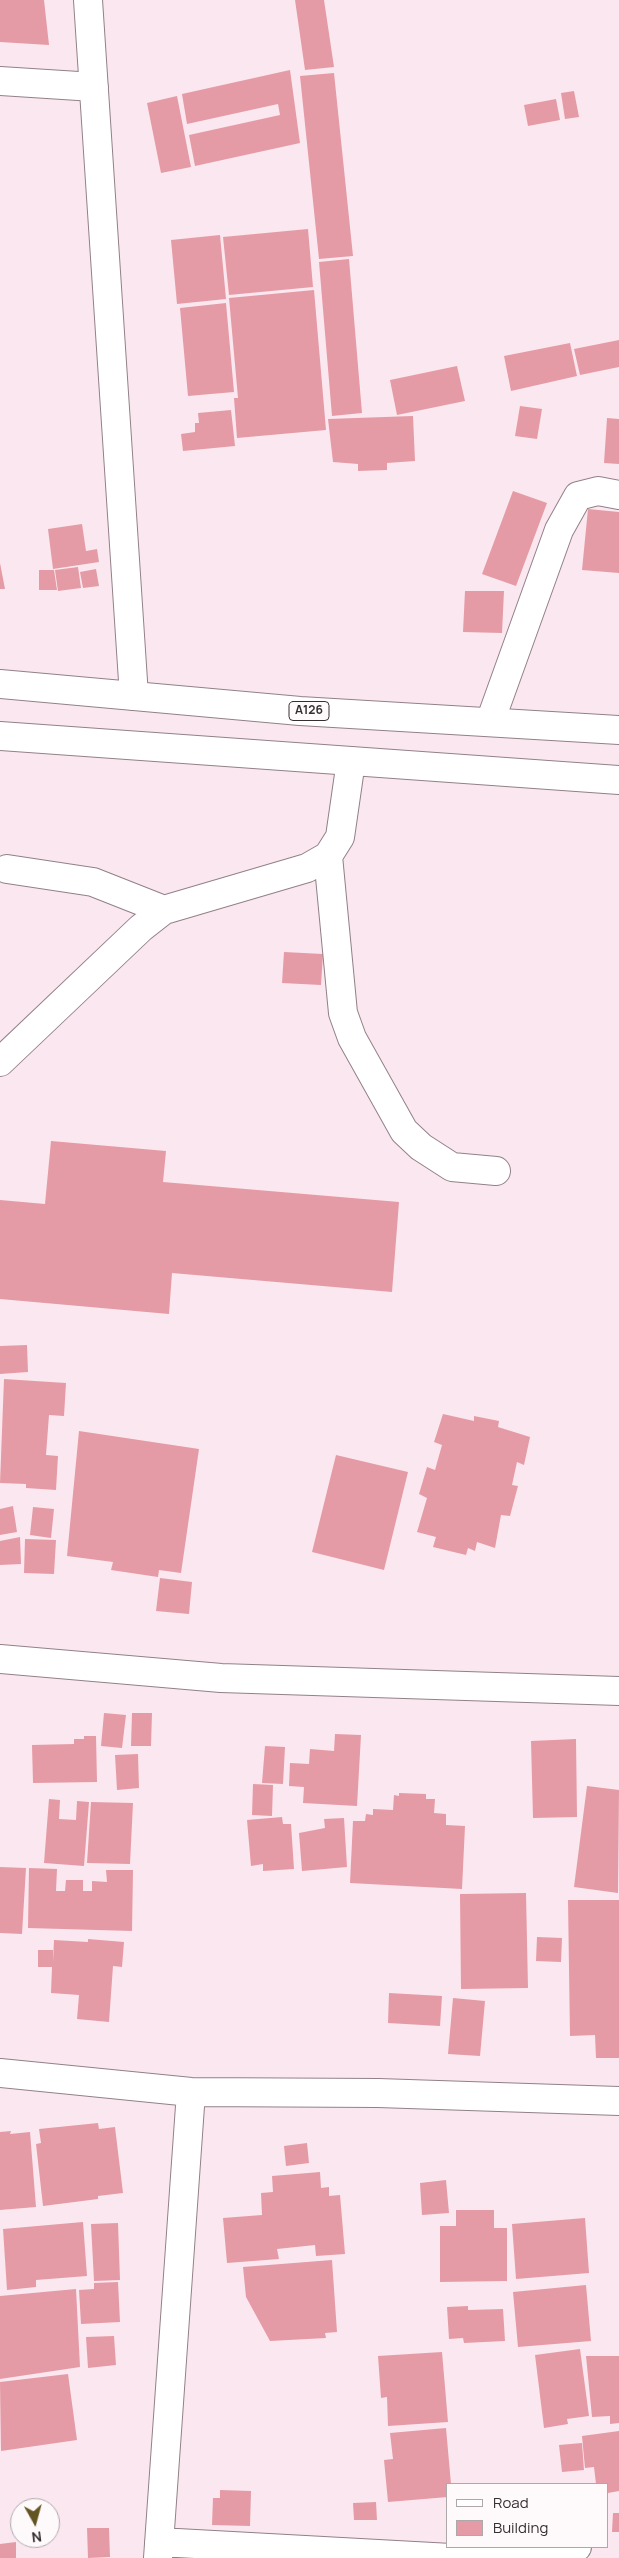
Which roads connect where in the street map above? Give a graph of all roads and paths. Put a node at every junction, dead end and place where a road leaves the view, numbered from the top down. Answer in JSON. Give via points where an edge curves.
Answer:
{"nodes":[{"id":1,"x":88,"y":0,"type":"edge"},
{"id":2,"x":0,"y":81,"type":"edge"},
{"id":3,"x":94,"y":87,"type":"junction"},
{"id":4,"x":619,"y":495,"type":"edge"},
{"id":5,"x":0,"y":684,"type":"edge"},
{"id":6,"x":134,"y":696,"type":"junction"},
{"id":7,"x":490,"y":722,"type":"junction"},
{"id":8,"x":619,"y":730,"type":"edge"},
{"id":9,"x":0,"y":736,"type":"edge"},
{"id":10,"x":351,"y":761,"type":"junction"},
{"id":11,"x":619,"y":780,"type":"edge"},
{"id":12,"x":328,"y":856,"type":"junction"},
{"id":13,"x":7,"y":868,"type":"dead end"},
{"id":14,"x":164,"y":910,"type":"junction"},
{"id":15,"x":0,"y":1062,"type":"edge"},
{"id":16,"x":496,"y":1171,"type":"dead end"},
{"id":17,"x":0,"y":1659,"type":"edge"},
{"id":18,"x":619,"y":1691,"type":"edge"},
{"id":19,"x":0,"y":2073,"type":"edge"},
{"id":20,"x":191,"y":2092,"type":"junction"},
{"id":21,"x":619,"y":2101,"type":"edge"},
{"id":22,"x":566,"y":2548,"type":"edge"},
{"id":23,"x":158,"y":2550,"type":"edge"},
{"id":24,"x":451,"y":2558,"type":"edge"},
{"id":25,"x":458,"y":2558,"type":"edge"}],
"edges":[{"from":1,"to":3,"type":"main road"},
{"from":2,"to":3,"type":"main road"},
{"from":3,"to":6,"type":"main road"},
{"from":4,"to":7,"type":"main road","via":[[598,491],[578,496],[559,530]]},
{"from":5,"to":6,"type":"main road","number":"A126"},
{"from":6,"to":7,"type":"main road","number":"A126","via":[[300,711]]},
{"from":7,"to":8,"type":"main road","number":"A126"},
{"from":9,"to":10,"type":"main road"},
{"from":10,"to":11,"type":"main road"},
{"from":10,"to":12,"type":"main road","via":[[340,838]]},
{"from":12,"to":14,"type":"main road","via":[[307,868]]},
{"from":12,"to":16,"type":"main road","via":[[343,1012],[352,1038],[404,1130],[422,1147],[452,1167]]},
{"from":13,"to":14,"type":"main road","via":[[93,882]]},
{"from":14,"to":15,"type":"main road"},
{"from":17,"to":18,"type":"main road","via":[[221,1678]]},
{"from":19,"to":20,"type":"main road"},
{"from":20,"to":21,"type":"main road","via":[[378,2093]]},
{"from":20,"to":23,"type":"main road"},
{"from":22,"to":25,"type":"main road"},
{"from":23,"to":24,"type":"main road"}]}
